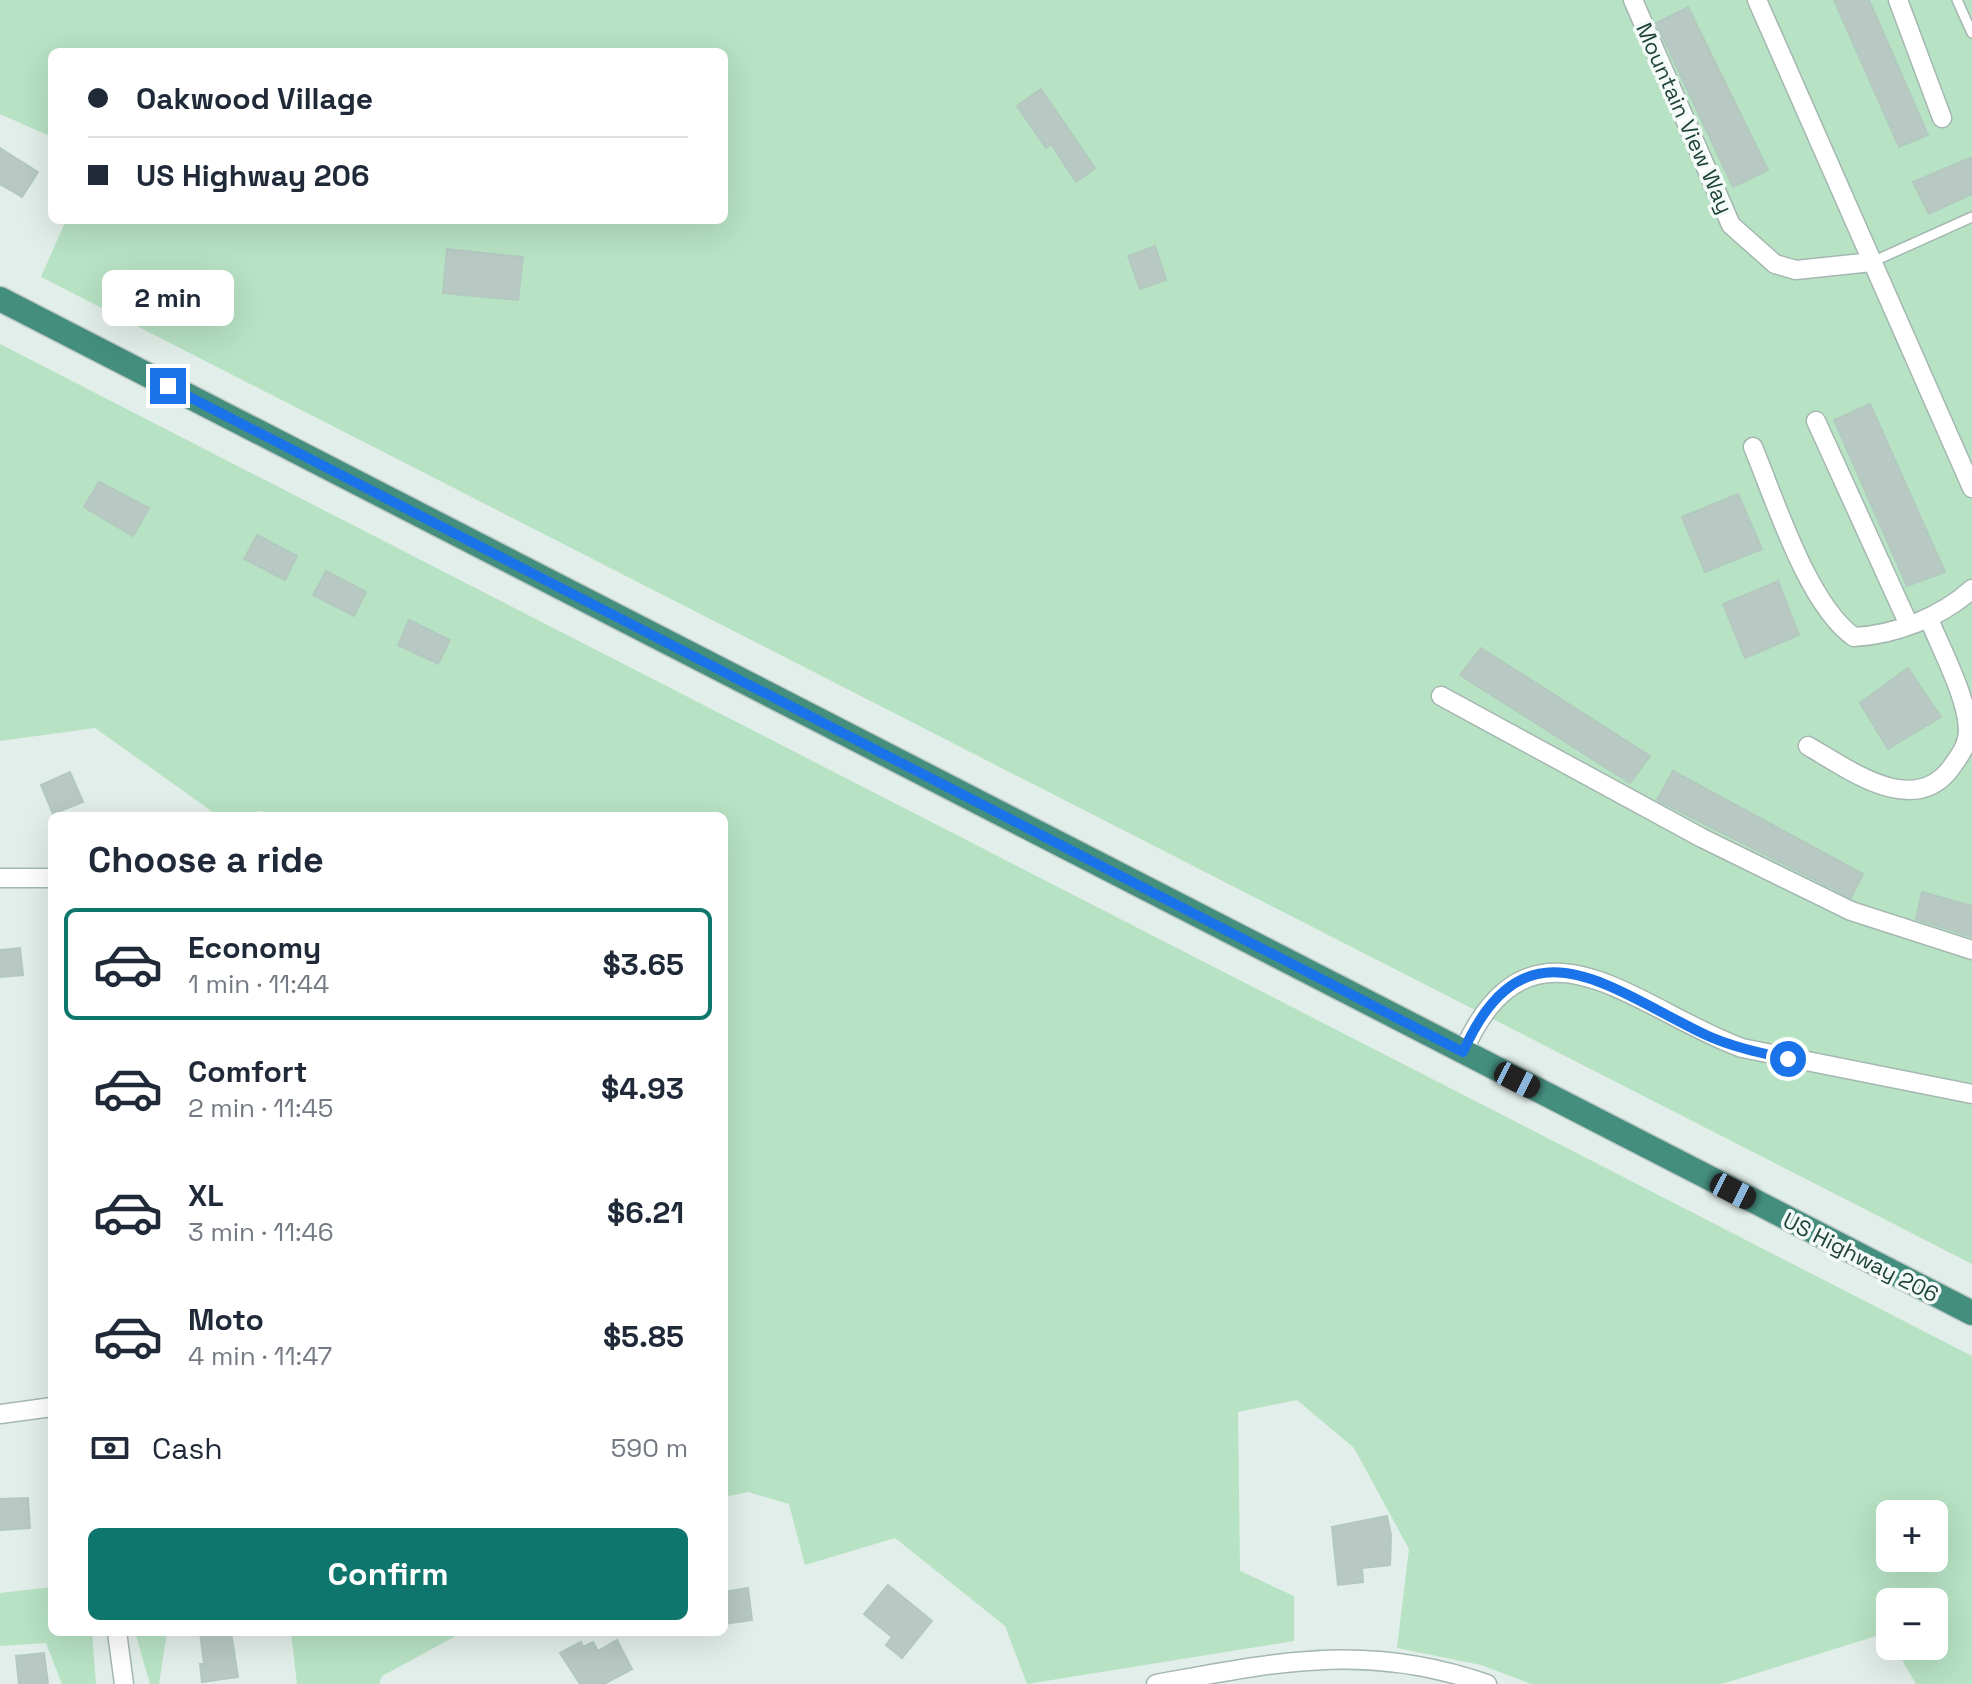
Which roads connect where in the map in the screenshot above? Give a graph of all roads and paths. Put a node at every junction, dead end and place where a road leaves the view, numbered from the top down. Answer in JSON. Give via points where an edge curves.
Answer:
{"nodes":[{"id":1,"x":1633,"y":0,"type":"edge"},
{"id":2,"x":1757,"y":0,"type":"edge"},
{"id":3,"x":1898,"y":0,"type":"edge"},
{"id":4,"x":1957,"y":0,"type":"edge"},
{"id":5,"x":1972,"y":33,"type":"edge"},
{"id":6,"x":1942,"y":118,"type":"dead end"},
{"id":7,"x":1972,"y":217,"type":"edge"},
{"id":8,"x":1872,"y":262,"type":"junction"},
{"id":9,"x":0,"y":299,"type":"edge"},
{"id":10,"x":1816,"y":421,"type":"dead end"},
{"id":11,"x":1753,"y":447,"type":"dead end"},
{"id":12,"x":1972,"y":488,"type":"edge"},
{"id":13,"x":1971,"y":590,"type":"edge"},
{"id":14,"x":1929,"y":619,"type":"junction"},
{"id":15,"x":1909,"y":625,"type":"junction"},
{"id":16,"x":1441,"y":696,"type":"dead end"},
{"id":17,"x":1808,"y":746,"type":"dead end"},
{"id":18,"x":0,"y":878,"type":"edge"},
{"id":19,"x":48,"y":878,"type":"edge"},
{"id":20,"x":1972,"y":950,"type":"edge"},
{"id":21,"x":1463,"y":1052,"type":"junction"},
{"id":22,"x":1972,"y":1094,"type":"edge"},
{"id":23,"x":1972,"y":1313,"type":"edge"},
{"id":24,"x":48,"y":1408,"type":"edge"},
{"id":25,"x":0,"y":1414,"type":"edge"},
{"id":26,"x":118,"y":1636,"type":"edge"},
{"id":27,"x":124,"y":1684,"type":"edge"},
{"id":28,"x":1156,"y":1684,"type":"edge"},
{"id":29,"x":1487,"y":1684,"type":"edge"}],
"edges":[{"from":1,"to":8,"type":"street","name":"Mountain View Way","via":[[1731,225],[1775,264],[1796,270]]},
{"from":2,"to":8,"type":"street"},
{"from":3,"to":6,"type":"street"},
{"from":4,"to":5,"type":"lane"},
{"from":7,"to":8,"type":"lane","name":"Mountain View Way"},
{"from":8,"to":12,"type":"street"},
{"from":9,"to":21,"type":"highway","name":"US Highway 206"},
{"from":10,"to":15,"type":"street"},
{"from":11,"to":15,"type":"street","via":[[1832,619],[1854,637]]},
{"from":13,"to":14,"type":"street"},
{"from":14,"to":15,"type":"street"},
{"from":14,"to":17,"type":"street","via":[[1968,728],[1966,748],[1946,774],[1924,787],[1901,790],[1874,784]]},
{"from":16,"to":20,"type":"street","via":[[1702,838],[1851,911]]},
{"from":18,"to":19,"type":"street"},
{"from":21,"to":22,"type":"street","via":[[1487,1007],[1507,990],[1530,977],[1574,973],[1622,989],[1742,1048]]},
{"from":21,"to":23,"type":"highway","name":"US Highway 206"},
{"from":24,"to":25,"type":"street"},
{"from":26,"to":27,"type":"street"},
{"from":28,"to":29,"type":"street","via":[[1303,1659],[1348,1658],[1414,1664]]}]}
